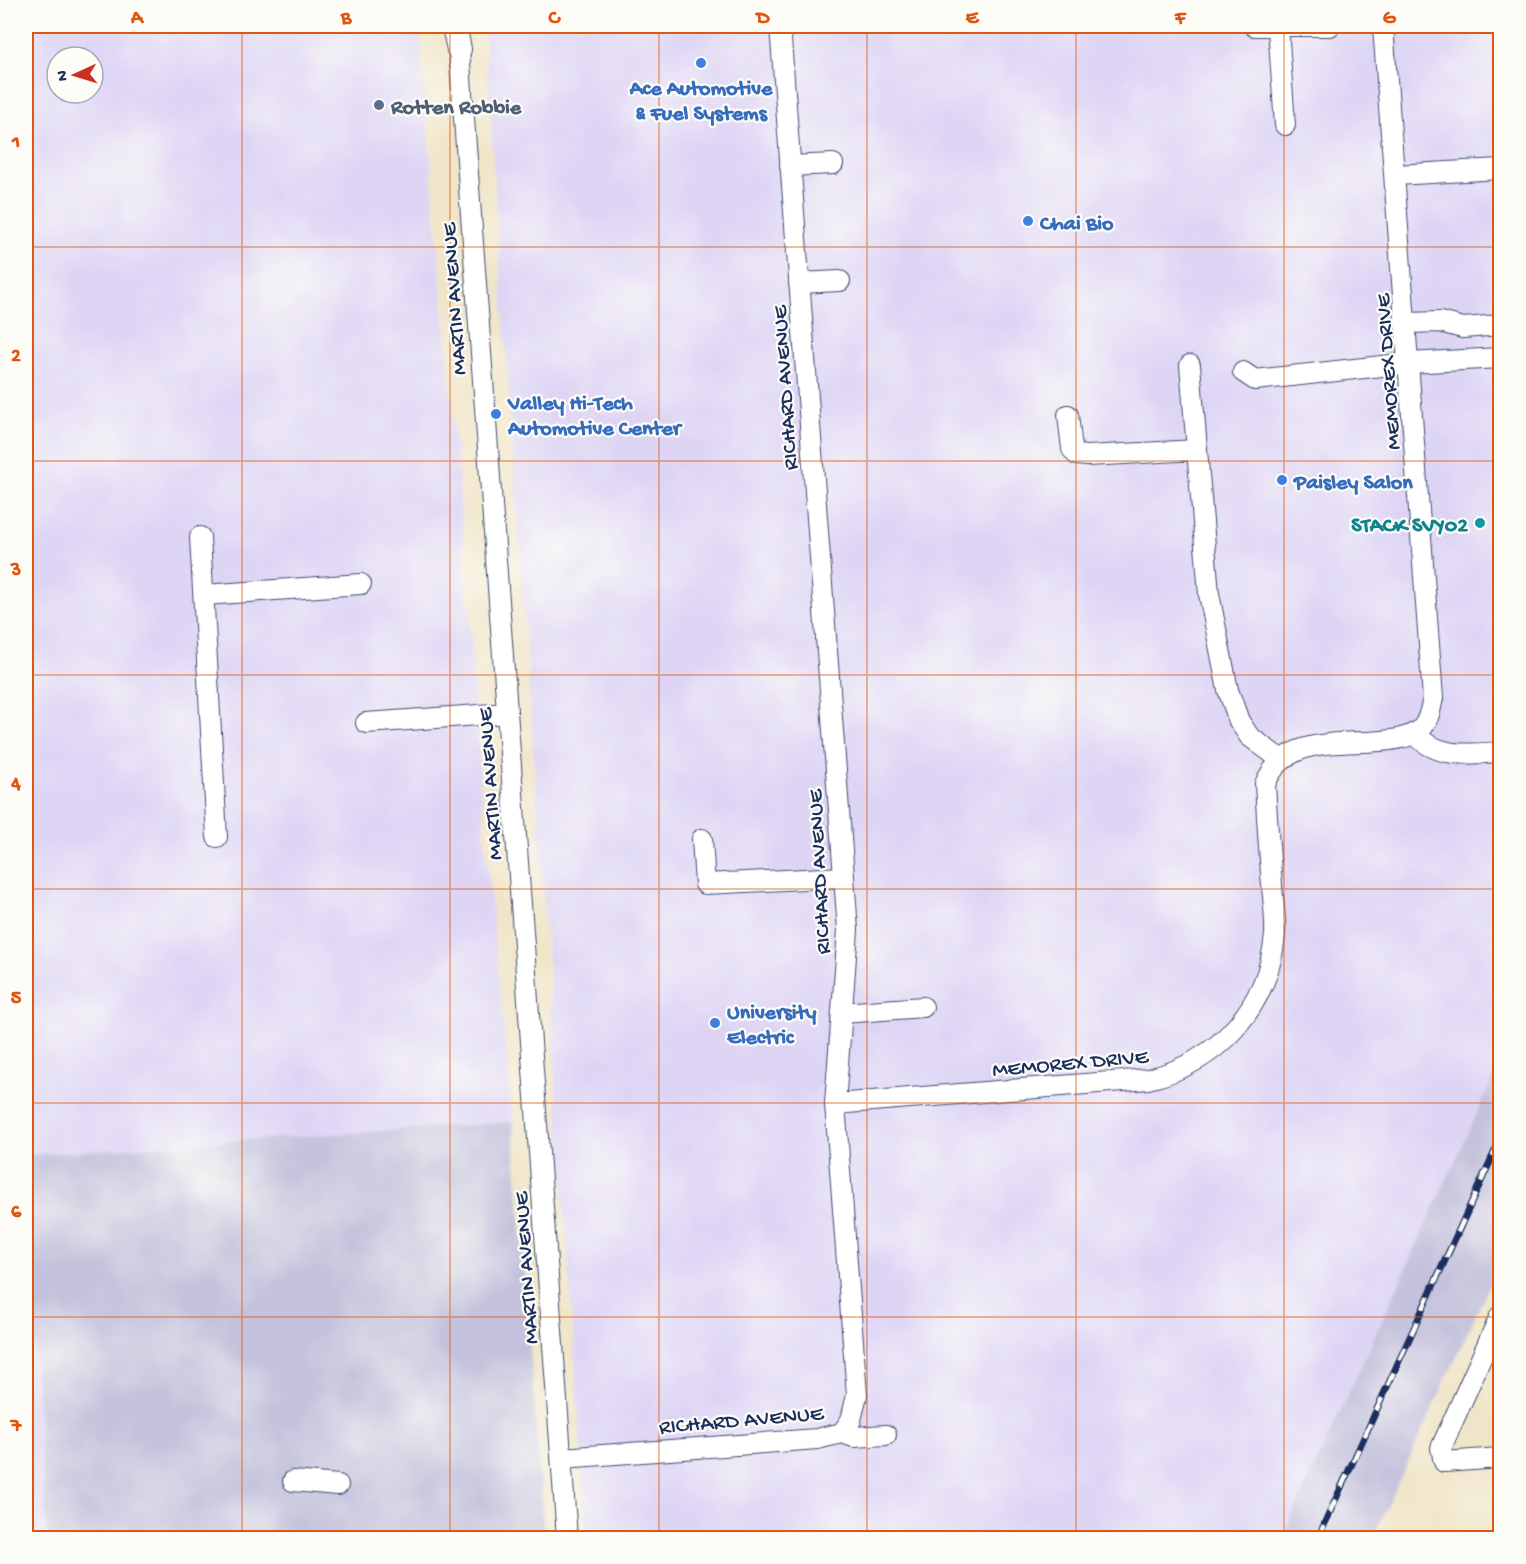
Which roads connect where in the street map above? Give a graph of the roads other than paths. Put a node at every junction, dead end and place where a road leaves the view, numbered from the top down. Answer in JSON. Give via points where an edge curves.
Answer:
{"nodes":[{"id":1,"x":780,"y":26,"type":"edge"},
{"id":2,"x":1254,"y":26,"type":"edge"},
{"id":3,"x":1330,"y":26,"type":"edge"},
{"id":4,"x":1383,"y":26,"type":"edge"},
{"id":5,"x":1278,"y":27,"type":"junction"},
{"id":6,"x":457,"y":33,"type":"edge"},
{"id":7,"x":1285,"y":125,"type":"dead end"},
{"id":8,"x":833,"y":164,"type":"dead end"},
{"id":9,"x":790,"y":166,"type":"junction"},
{"id":10,"x":1500,"y":169,"type":"edge"},
{"id":11,"x":1396,"y":176,"type":"junction"},
{"id":12,"x":840,"y":281,"type":"dead end"},
{"id":13,"x":799,"y":283,"type":"junction"},
{"id":14,"x":1407,"y":323,"type":"junction"},
{"id":15,"x":1500,"y":325,"type":"edge"},
{"id":16,"x":1500,"y":358,"type":"edge"},
{"id":17,"x":1409,"y":363,"type":"junction"},
{"id":18,"x":1190,"y":365,"type":"dead end"},
{"id":19,"x":1243,"y":372,"type":"dead end"},
{"id":20,"x":1068,"y":415,"type":"dead end"},
{"id":21,"x":1197,"y":450,"type":"junction"},
{"id":22,"x":200,"y":537,"type":"dead end"},
{"id":23,"x":361,"y":584,"type":"dead end"},
{"id":24,"x":204,"y":595,"type":"junction"},
{"id":25,"x":507,"y":713,"type":"junction"},
{"id":26,"x":366,"y":723,"type":"dead end"},
{"id":27,"x":1414,"y":733,"type":"junction"},
{"id":28,"x":1500,"y":752,"type":"edge"},
{"id":29,"x":1280,"y":759,"type":"junction"},
{"id":30,"x":217,"y":837,"type":"dead end"},
{"id":31,"x":702,"y":839,"type":"dead end"},
{"id":32,"x":844,"y":877,"type":"junction"},
{"id":33,"x":923,"y":1007,"type":"dead end"},
{"id":34,"x":842,"y":1013,"type":"junction"},
{"id":35,"x":835,"y":1104,"type":"junction"},
{"id":36,"x":1500,"y":1316,"type":"edge"},
{"id":37,"x":842,"y":1433,"type":"junction"},
{"id":38,"x":886,"y":1435,"type":"dead end"},
{"id":39,"x":562,"y":1458,"type":"junction"},
{"id":40,"x":1500,"y":1458,"type":"edge"},
{"id":41,"x":292,"y":1481,"type":"dead end"},
{"id":42,"x":338,"y":1485,"type":"dead end"},
{"id":43,"x":567,"y":1539,"type":"edge"}],
"edges":[{"from":1,"to":9,"type":"street","name":"RICHARD AVENUE"},
{"from":2,"to":5,"type":"street"},
{"from":3,"to":5,"type":"street"},
{"from":4,"to":11,"type":"street","name":"MEMOREX DRIVE"},
{"from":5,"to":7,"type":"street"},
{"from":6,"to":25,"type":"street","name":"MARTIN AVENUE"},
{"from":8,"to":9,"type":"street"},
{"from":9,"to":13,"type":"street","name":"RICHARD AVENUE"},
{"from":10,"to":11,"type":"street"},
{"from":11,"to":14,"type":"street","name":"MEMOREX DRIVE"},
{"from":12,"to":13,"type":"street"},
{"from":13,"to":32,"type":"street","name":"RICHARD AVENUE"},
{"from":14,"to":15,"type":"street","via":[[1440,322],[1463,328]]},
{"from":14,"to":17,"type":"street","name":"MEMOREX DRIVE"},
{"from":16,"to":17,"type":"street"},
{"from":17,"to":19,"type":"street","via":[[1256,380]]},
{"from":17,"to":27,"type":"street","name":"MEMOREX DRIVE","via":[[1433,698],[1422,728]]},
{"from":18,"to":21,"type":"street"},
{"from":20,"to":21,"type":"street","via":[[1072,449],[1077,455]]},
{"from":21,"to":29,"type":"street","via":[[1209,594],[1228,690],[1239,722],[1249,736]]},
{"from":22,"to":24,"type":"street"},
{"from":23,"to":24,"type":"street"},
{"from":24,"to":30,"type":"street"},
{"from":25,"to":26,"type":"street"},
{"from":25,"to":39,"type":"street","name":"MARTIN AVENUE"},
{"from":27,"to":28,"type":"street","via":[[1425,746],[1438,752]]},
{"from":27,"to":29,"type":"street","via":[[1384,741],[1305,746]]},
{"from":29,"to":35,"type":"street","name":"MEMOREX DRIVE","via":[[1265,784],[1275,933],[1270,962],[1255,1003],[1229,1037],[1213,1050],[1174,1073],[1148,1079]]},
{"from":31,"to":32,"type":"street","via":[[705,884]]},
{"from":32,"to":34,"type":"street","name":"RICHARD AVENUE","via":[[848,930]]},
{"from":33,"to":34,"type":"street"},
{"from":34,"to":35,"type":"street","name":"RICHARD AVENUE"},
{"from":35,"to":37,"type":"street","name":"RICHARD AVENUE","via":[[857,1395],[851,1419]]},
{"from":36,"to":40,"type":"street","via":[[1441,1448],[1444,1462]]},
{"from":37,"to":38,"type":"street","via":[[854,1437]]},
{"from":37,"to":39,"type":"street","name":"RICHARD AVENUE","via":[[817,1439]]},
{"from":39,"to":43,"type":"street","name":"MARTIN AVENUE"},
{"from":41,"to":42,"type":"street"}]}
